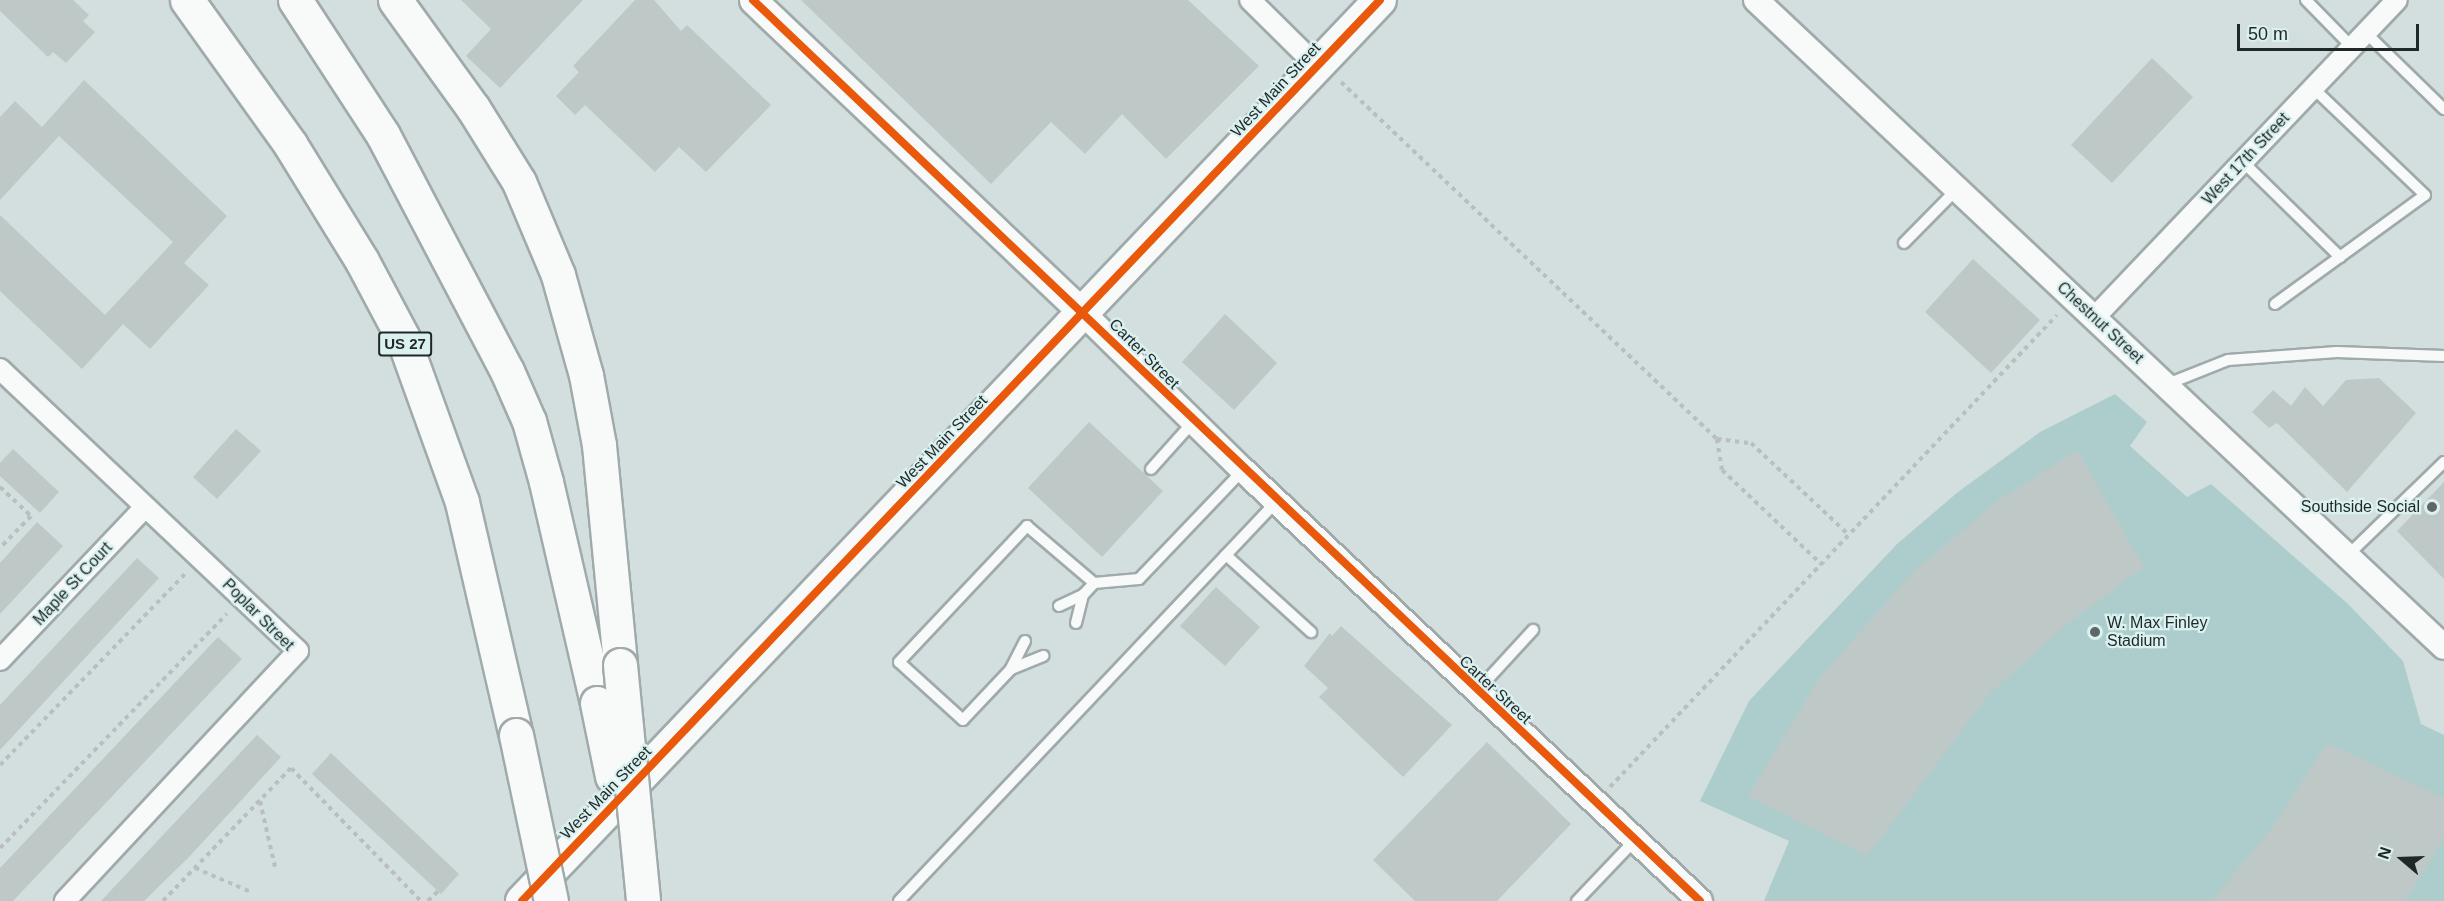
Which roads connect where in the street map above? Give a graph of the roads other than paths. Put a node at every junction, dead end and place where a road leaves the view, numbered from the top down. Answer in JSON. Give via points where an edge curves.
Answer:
{"nodes":[{"id":1,"x":187,"y":0,"type":"edge"},
{"id":2,"x":295,"y":0,"type":"edge"},
{"id":3,"x":394,"y":0,"type":"edge"},
{"id":4,"x":753,"y":0,"type":"edge"},
{"id":5,"x":1250,"y":0,"type":"edge"},
{"id":6,"x":1380,"y":0,"type":"edge"},
{"id":7,"x":2306,"y":0,"type":"edge"},
{"id":8,"x":2397,"y":0,"type":"edge"},
{"id":9,"x":1762,"y":2,"type":"edge"},
{"id":10,"x":2366,"y":33,"type":"junction"},
{"id":11,"x":2352,"y":47,"type":"junction"},
{"id":12,"x":1319,"y":64,"type":"junction"},
{"id":13,"x":2313,"y":88,"type":"junction"},
{"id":14,"x":2444,"y":109,"type":"edge"},
{"id":15,"x":2243,"y":162,"type":"junction"},
{"id":16,"x":1957,"y":189,"type":"junction"},
{"id":17,"x":1904,"y":243,"type":"dead end"},
{"id":18,"x":2340,"y":257,"type":"junction"},
{"id":19,"x":2275,"y":304,"type":"dead end"},
{"id":20,"x":1084,"y":314,"type":"junction"},
{"id":21,"x":2094,"y":318,"type":"junction"},
{"id":22,"x":2444,"y":356,"type":"edge"},
{"id":23,"x":0,"y":369,"type":"edge"},
{"id":24,"x":2165,"y":385,"type":"junction"},
{"id":25,"x":1193,"y":422,"type":"junction"},
{"id":26,"x":2444,"y":462,"type":"edge"},
{"id":27,"x":1151,"y":469,"type":"dead end"},
{"id":28,"x":1243,"y":471,"type":"junction"},
{"id":29,"x":1276,"y":502,"type":"junction"},
{"id":30,"x":145,"y":507,"type":"junction"},
{"id":31,"x":1226,"y":555,"type":"junction"},
{"id":32,"x":2348,"y":556,"type":"junction"},
{"id":33,"x":1094,"y":583,"type":"junction"},
{"id":34,"x":1083,"y":595,"type":"junction"},
{"id":35,"x":1059,"y":606,"type":"dead end"},
{"id":36,"x":1076,"y":622,"type":"dead end"},
{"id":37,"x":1533,"y":630,"type":"dead end"},
{"id":38,"x":1311,"y":632,"type":"dead end"},
{"id":39,"x":1025,"y":641,"type":"dead end"},
{"id":40,"x":2444,"y":647,"type":"edge"},
{"id":41,"x":1043,"y":656,"type":"dead end"},
{"id":42,"x":0,"y":660,"type":"edge"},
{"id":43,"x":1011,"y":669,"type":"junction"},
{"id":44,"x":1477,"y":691,"type":"junction"},
{"id":45,"x":1635,"y":840,"type":"junction"},
{"id":46,"x":65,"y":901,"type":"edge"},
{"id":47,"x":522,"y":901,"type":"edge"},
{"id":48,"x":550,"y":901,"type":"edge"},
{"id":49,"x":638,"y":901,"type":"edge"},
{"id":50,"x":643,"y":901,"type":"edge"},
{"id":51,"x":899,"y":901,"type":"edge"},
{"id":52,"x":1577,"y":901,"type":"edge"},
{"id":53,"x":1700,"y":901,"type":"edge"}],
"edges":[{"from":1,"to":48,"type":"highway","number":"US 27","bridge":true,"via":[[290,144],[362,261],[403,338],[462,502]]},
{"from":2,"to":49,"type":"highway","bridge":true,"via":[[383,135],[529,421],[597,703]]},
{"from":3,"to":50,"type":"highway","bridge":true,"via":[[473,108],[519,182],[558,275],[599,445]]},
{"from":4,"to":20,"type":"main road","name":"Carter Street"},
{"from":5,"to":12,"type":"street"},
{"from":6,"to":12,"type":"main road","name":"West Main Street"},
{"from":7,"to":11,"type":"lane"},
{"from":8,"to":10,"type":"street","name":"West 17th Street"},
{"from":9,"to":16,"type":"street","name":"Chestnut Street"},
{"from":10,"to":11,"type":"street","name":"West 17th Street"},
{"from":10,"to":14,"type":"lane"},
{"from":11,"to":13,"type":"street","name":"West 17th Street"},
{"from":12,"to":20,"type":"main road","name":"West Main Street"},
{"from":13,"to":15,"type":"street","name":"West 17th Street"},
{"from":13,"to":18,"type":"lane","via":[[2425,195]]},
{"from":15,"to":18,"type":"lane"},
{"from":15,"to":21,"type":"street","name":"West 17th Street"},
{"from":16,"to":17,"type":"lane"},
{"from":16,"to":21,"type":"street","name":"Chestnut Street"},
{"from":18,"to":19,"type":"lane"},
{"from":20,"to":25,"type":"street","name":"Carter Street"},
{"from":20,"to":47,"type":"main road","name":"West Main Street"},
{"from":21,"to":24,"type":"street","name":"Chestnut Street"},
{"from":22,"to":24,"type":"lane","via":[[2337,352],[2228,360]]},
{"from":23,"to":30,"type":"street","name":"Poplar Street"},
{"from":24,"to":32,"type":"street","name":"Chestnut Street"},
{"from":25,"to":27,"type":"lane"},
{"from":25,"to":28,"type":"street","name":"Carter Street"},
{"from":26,"to":32,"type":"lane"},
{"from":28,"to":29,"type":"street","name":"Carter Street"},
{"from":28,"to":33,"type":"lane","via":[[1139,579]]},
{"from":29,"to":31,"type":"lane"},
{"from":29,"to":44,"type":"street","name":"Carter Street"},
{"from":30,"to":42,"type":"street","name":"Maple St Court"},
{"from":30,"to":46,"type":"street","name":"Poplar Street","via":[[298,651]]},
{"from":31,"to":38,"type":"lane"},
{"from":31,"to":51,"type":"lane"},
{"from":32,"to":40,"type":"street","name":"Chestnut Street"},
{"from":33,"to":34,"type":"lane"},
{"from":33,"to":43,"type":"lane","via":[[1027,526],[899,662],[963,720]]},
{"from":34,"to":35,"type":"lane"},
{"from":34,"to":36,"type":"lane"},
{"from":37,"to":44,"type":"lane"},
{"from":39,"to":43,"type":"lane"},
{"from":41,"to":43,"type":"lane"},
{"from":44,"to":45,"type":"street","name":"Carter Street"},
{"from":45,"to":52,"type":"lane"},
{"from":45,"to":53,"type":"street","name":"Carter Street"}]}
